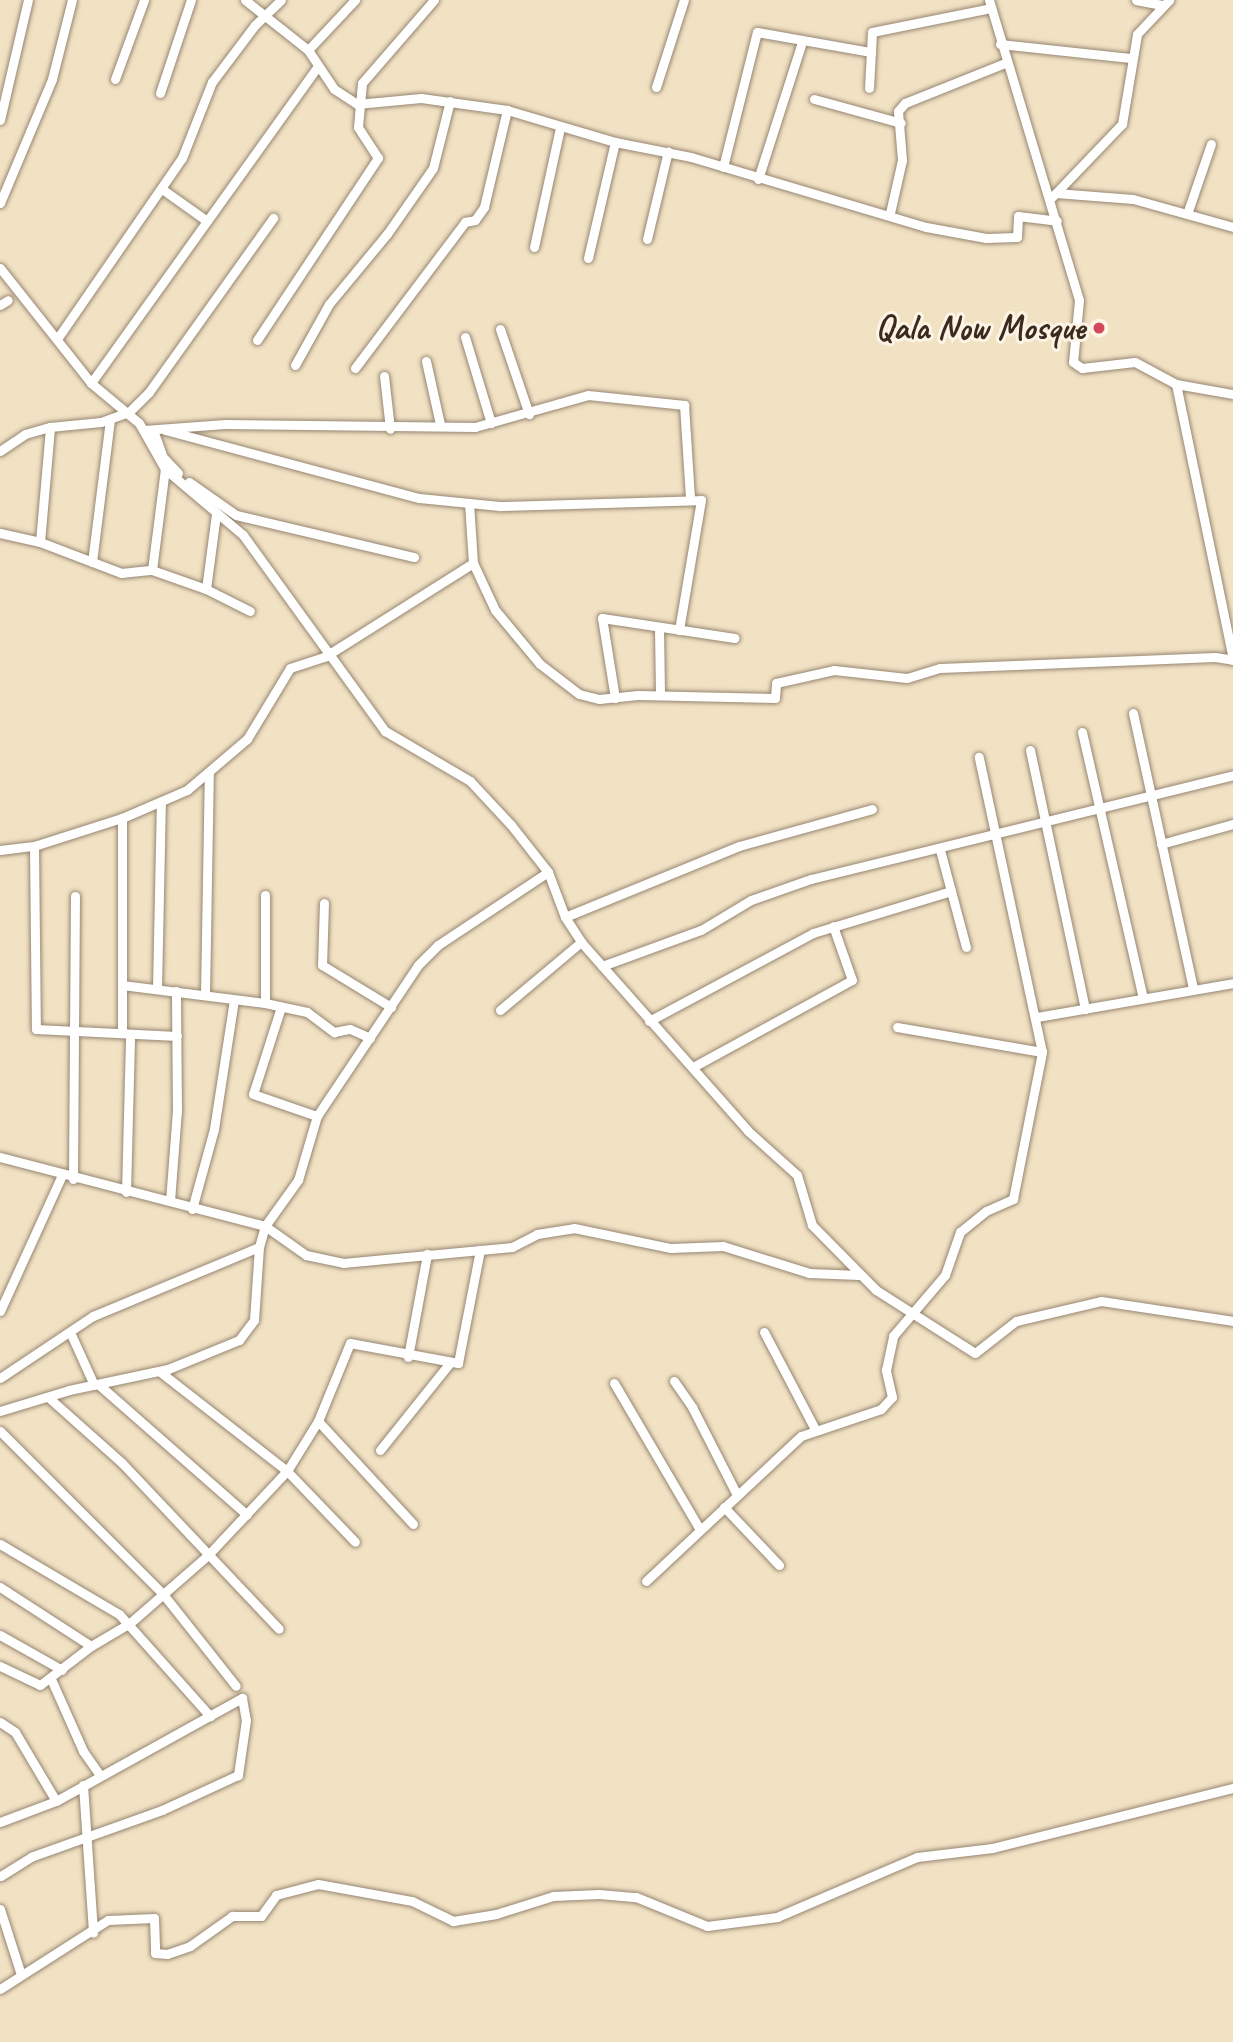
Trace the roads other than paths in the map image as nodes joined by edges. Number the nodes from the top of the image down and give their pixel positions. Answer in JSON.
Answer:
{"nodes":[{"id":1,"x":29,"y":0,"type":"edge"},
{"id":2,"x":72,"y":0,"type":"edge"},
{"id":3,"x":144,"y":0,"type":"edge"},
{"id":4,"x":191,"y":0,"type":"edge"},
{"id":5,"x":245,"y":0,"type":"edge"},
{"id":6,"x":281,"y":0,"type":"edge"},
{"id":7,"x":355,"y":0,"type":"edge"},
{"id":8,"x":435,"y":0,"type":"edge"},
{"id":9,"x":684,"y":0,"type":"edge"},
{"id":10,"x":1136,"y":0,"type":"edge"},
{"id":11,"x":1165,"y":2,"type":"edge"},
{"id":12,"x":990,"y":4,"type":"edge"},
{"id":13,"x":267,"y":15,"type":"junction"},
{"id":14,"x":802,"y":42,"type":"junction"},
{"id":15,"x":1000,"y":44,"type":"junction"},
{"id":16,"x":308,"y":50,"type":"junction"},
{"id":17,"x":872,"y":52,"type":"junction"},
{"id":18,"x":1130,"y":58,"type":"junction"},
{"id":19,"x":1005,"y":63,"type":"junction"},
{"id":20,"x":317,"y":67,"type":"junction"},
{"id":21,"x":115,"y":79,"type":"dead end"},
{"id":22,"x":656,"y":87,"type":"dead end"},
{"id":23,"x":869,"y":88,"type":"dead end"},
{"id":24,"x":160,"y":93,"type":"dead end"},
{"id":25,"x":814,"y":99,"type":"dead end"},
{"id":26,"x":450,"y":101,"type":"junction"},
{"id":27,"x":357,"y":104,"type":"junction"},
{"id":28,"x":508,"y":110,"type":"junction"},
{"id":29,"x":0,"y":120,"type":"edge"},
{"id":30,"x":901,"y":123,"type":"junction"},
{"id":31,"x":560,"y":128,"type":"junction"},
{"id":32,"x":615,"y":142,"type":"junction"},
{"id":33,"x":1211,"y":144,"type":"dead end"},
{"id":34,"x":668,"y":151,"type":"junction"},
{"id":35,"x":723,"y":167,"type":"junction"},
{"id":36,"x":758,"y":178,"type":"junction"},
{"id":37,"x":162,"y":189,"type":"junction"},
{"id":38,"x":1054,"y":196,"type":"junction"},
{"id":39,"x":0,"y":203,"type":"edge"},
{"id":40,"x":890,"y":213,"type":"junction"},
{"id":41,"x":1187,"y":214,"type":"junction"},
{"id":42,"x":273,"y":218,"type":"dead end"},
{"id":43,"x":207,"y":221,"type":"junction"},
{"id":44,"x":1057,"y":221,"type":"junction"},
{"id":45,"x":1233,"y":227,"type":"edge"},
{"id":46,"x":647,"y":239,"type":"dead end"},
{"id":47,"x":534,"y":247,"type":"dead end"},
{"id":48,"x":588,"y":258,"type":"dead end"},
{"id":49,"x":0,"y":268,"type":"edge"},
{"id":50,"x":499,"y":329,"type":"dead end"},
{"id":51,"x":465,"y":337,"type":"dead end"},
{"id":52,"x":57,"y":339,"type":"junction"},
{"id":53,"x":257,"y":340,"type":"dead end"},
{"id":54,"x":426,"y":361,"type":"dead end"},
{"id":55,"x":295,"y":365,"type":"dead end"},
{"id":56,"x":355,"y":368,"type":"dead end"},
{"id":57,"x":384,"y":376,"type":"dead end"},
{"id":58,"x":92,"y":383,"type":"junction"},
{"id":59,"x":1175,"y":384,"type":"junction"},
{"id":60,"x":1233,"y":394,"type":"edge"},
{"id":61,"x":129,"y":412,"type":"junction"},
{"id":62,"x":528,"y":414,"type":"junction"},
{"id":63,"x":110,"y":419,"type":"junction"},
{"id":64,"x":491,"y":423,"type":"junction"},
{"id":65,"x":440,"y":424,"type":"junction"},
{"id":66,"x":50,"y":427,"type":"junction"},
{"id":67,"x":390,"y":429,"type":"junction"},
{"id":68,"x":148,"y":430,"type":"junction"},
{"id":69,"x":165,"y":430,"type":"junction"},
{"id":70,"x":0,"y":451,"type":"edge"},
{"id":71,"x":165,"y":468,"type":"junction"},
{"id":72,"x":690,"y":497,"type":"junction"},
{"id":73,"x":469,"y":503,"type":"junction"},
{"id":74,"x":216,"y":514,"type":"junction"},
{"id":75,"x":236,"y":515,"type":"junction"},
{"id":76,"x":232,"y":526,"type":"junction"},
{"id":77,"x":0,"y":533,"type":"edge"},
{"id":78,"x":40,"y":542,"type":"junction"},
{"id":79,"x":414,"y":557,"type":"dead end"},
{"id":80,"x":92,"y":562,"type":"junction"},
{"id":81,"x":473,"y":563,"type":"junction"},
{"id":82,"x":152,"y":570,"type":"junction"},
{"id":83,"x":206,"y":589,"type":"junction"},
{"id":84,"x":250,"y":611,"type":"dead end"},
{"id":85,"x":659,"y":629,"type":"junction"},
{"id":86,"x":679,"y":630,"type":"junction"},
{"id":87,"x":734,"y":638,"type":"dead end"},
{"id":88,"x":326,"y":656,"type":"junction"},
{"id":89,"x":1233,"y":660,"type":"edge"},
{"id":90,"x":660,"y":695,"type":"junction"},
{"id":91,"x":615,"y":698,"type":"junction"},
{"id":92,"x":1133,"y":713,"type":"dead end"},
{"id":93,"x":1082,"y":732,"type":"dead end"},
{"id":94,"x":1030,"y":750,"type":"dead end"},
{"id":95,"x":979,"y":757,"type":"dead end"},
{"id":96,"x":209,"y":773,"type":"junction"},
{"id":97,"x":1233,"y":775,"type":"edge"},
{"id":98,"x":1150,"y":795,"type":"junction"},
{"id":99,"x":162,"y":803,"type":"junction"},
{"id":100,"x":1098,"y":808,"type":"junction"},
{"id":101,"x":872,"y":809,"type":"dead end"},
{"id":102,"x":122,"y":818,"type":"junction"},
{"id":103,"x":1045,"y":822,"type":"junction"},
{"id":104,"x":1233,"y":824,"type":"edge"},
{"id":105,"x":994,"y":835,"type":"junction"},
{"id":106,"x":1161,"y":844,"type":"junction"},
{"id":107,"x":34,"y":846,"type":"junction"},
{"id":108,"x":0,"y":849,"type":"edge"},
{"id":109,"x":940,"y":850,"type":"junction"},
{"id":110,"x":548,"y":872,"type":"junction"},
{"id":111,"x":951,"y":891,"type":"junction"},
{"id":112,"x":265,"y":895,"type":"dead end"},
{"id":113,"x":75,"y":896,"type":"dead end"},
{"id":114,"x":324,"y":903,"type":"dead end"},
{"id":115,"x":565,"y":917,"type":"junction"},
{"id":116,"x":833,"y":926,"type":"junction"},
{"id":117,"x":581,"y":942,"type":"junction"},
{"id":118,"x":966,"y":947,"type":"dead end"},
{"id":119,"x":602,"y":966,"type":"junction"},
{"id":120,"x":1233,"y":983,"type":"edge"},
{"id":121,"x":122,"y":985,"type":"junction"},
{"id":122,"x":157,"y":989,"type":"junction"},
{"id":123,"x":1193,"y":989,"type":"junction"},
{"id":124,"x":176,"y":991,"type":"junction"},
{"id":125,"x":205,"y":994,"type":"junction"},
{"id":126,"x":1143,"y":998,"type":"junction"},
{"id":127,"x":234,"y":1000,"type":"junction"},
{"id":128,"x":265,"y":1003,"type":"junction"},
{"id":129,"x":281,"y":1007,"type":"junction"},
{"id":130,"x":391,"y":1007,"type":"junction"},
{"id":131,"x":1085,"y":1009,"type":"junction"},
{"id":132,"x":500,"y":1010,"type":"dead end"},
{"id":133,"x":1037,"y":1017,"type":"junction"},
{"id":134,"x":649,"y":1021,"type":"junction"},
{"id":135,"x":897,"y":1027,"type":"dead end"},
{"id":136,"x":76,"y":1033,"type":"junction"},
{"id":137,"x":126,"y":1034,"type":"junction"},
{"id":138,"x":177,"y":1036,"type":"junction"},
{"id":139,"x":370,"y":1038,"type":"junction"},
{"id":140,"x":1042,"y":1052,"type":"junction"},
{"id":141,"x":692,"y":1067,"type":"junction"},
{"id":142,"x":317,"y":1115,"type":"junction"},
{"id":143,"x":0,"y":1157,"type":"edge"},
{"id":144,"x":62,"y":1175,"type":"junction"},
{"id":145,"x":73,"y":1179,"type":"junction"},
{"id":146,"x":126,"y":1192,"type":"junction"},
{"id":147,"x":170,"y":1201,"type":"junction"},
{"id":148,"x":191,"y":1209,"type":"junction"},
{"id":149,"x":265,"y":1226,"type":"junction"},
{"id":150,"x":259,"y":1247,"type":"junction"},
{"id":151,"x":480,"y":1250,"type":"junction"},
{"id":152,"x":427,"y":1254,"type":"junction"},
{"id":153,"x":859,"y":1275,"type":"junction"},
{"id":154,"x":0,"y":1311,"type":"edge"},
{"id":155,"x":908,"y":1314,"type":"junction"},
{"id":156,"x":1233,"y":1321,"type":"edge"},
{"id":157,"x":70,"y":1332,"type":"junction"},
{"id":158,"x":764,"y":1332,"type":"dead end"},
{"id":159,"x":408,"y":1357,"type":"junction"},
{"id":160,"x":449,"y":1364,"type":"junction"},
{"id":161,"x":159,"y":1371,"type":"junction"},
{"id":162,"x":0,"y":1378,"type":"edge"},
{"id":163,"x":674,"y":1381,"type":"dead end"},
{"id":164,"x":614,"y":1383,"type":"dead end"},
{"id":165,"x":96,"y":1384,"type":"junction"},
{"id":166,"x":48,"y":1397,"type":"junction"},
{"id":167,"x":0,"y":1411,"type":"edge"},
{"id":168,"x":318,"y":1421,"type":"junction"},
{"id":169,"x":815,"y":1429,"type":"junction"},
{"id":170,"x":0,"y":1432,"type":"edge"},
{"id":171,"x":380,"y":1451,"type":"dead end"},
{"id":172,"x":287,"y":1471,"type":"junction"},
{"id":173,"x":737,"y":1495,"type":"junction"},
{"id":174,"x":724,"y":1507,"type":"junction"},
{"id":175,"x":247,"y":1516,"type":"junction"},
{"id":176,"x":413,"y":1524,"type":"dead end"},
{"id":177,"x":699,"y":1528,"type":"junction"},
{"id":178,"x":355,"y":1542,"type":"dead end"},
{"id":179,"x":0,"y":1544,"type":"edge"},
{"id":180,"x":208,"y":1555,"type":"junction"},
{"id":181,"x":779,"y":1565,"type":"dead end"},
{"id":182,"x":646,"y":1581,"type":"dead end"},
{"id":183,"x":0,"y":1587,"type":"edge"},
{"id":184,"x":163,"y":1594,"type":"junction"},
{"id":185,"x":130,"y":1623,"type":"junction"},
{"id":186,"x":279,"y":1629,"type":"dead end"},
{"id":187,"x":0,"y":1635,"type":"edge"},
{"id":188,"x":91,"y":1646,"type":"junction"},
{"id":189,"x":0,"y":1665,"type":"edge"},
{"id":190,"x":62,"y":1671,"type":"junction"},
{"id":191,"x":51,"y":1679,"type":"junction"},
{"id":192,"x":236,"y":1686,"type":"dead end"},
{"id":193,"x":210,"y":1716,"type":"junction"},
{"id":194,"x":0,"y":1722,"type":"edge"},
{"id":195,"x":100,"y":1775,"type":"junction"},
{"id":196,"x":83,"y":1785,"type":"junction"},
{"id":197,"x":1233,"y":1788,"type":"edge"},
{"id":198,"x":56,"y":1801,"type":"junction"},
{"id":199,"x":0,"y":1822,"type":"edge"},
{"id":200,"x":86,"y":1836,"type":"junction"},
{"id":201,"x":0,"y":1875,"type":"edge"},
{"id":202,"x":0,"y":1909,"type":"edge"},
{"id":203,"x":93,"y":1933,"type":"junction"},
{"id":204,"x":22,"y":1975,"type":"junction"},
{"id":205,"x":0,"y":1989,"type":"edge"}],
"edges":[{"from":1,"to":29,"type":"street"},
{"from":2,"to":39,"type":"street"},
{"from":3,"to":21,"type":"street"},
{"from":4,"to":24,"type":"street"},
{"from":5,"to":13,"type":"street"},
{"from":6,"to":13,"type":"street"},
{"from":7,"to":16,"type":"street"},
{"from":8,"to":27,"type":"street"},
{"from":9,"to":22,"type":"street"},
{"from":10,"to":11,"type":"street"},
{"from":11,"to":18,"type":"street"},
{"from":12,"to":15,"type":"street"},
{"from":12,"to":17,"type":"street"},
{"from":13,"to":16,"type":"street"},
{"from":13,"to":37,"type":"street"},
{"from":14,"to":17,"type":"street"},
{"from":14,"to":35,"type":"street"},
{"from":14,"to":36,"type":"street"},
{"from":15,"to":18,"type":"street"},
{"from":15,"to":19,"type":"street"},
{"from":16,"to":20,"type":"street"},
{"from":17,"to":23,"type":"street"},
{"from":18,"to":38,"type":"street"},
{"from":19,"to":30,"type":"street"},
{"from":19,"to":38,"type":"street"},
{"from":20,"to":27,"type":"street"},
{"from":20,"to":43,"type":"street"},
{"from":25,"to":30,"type":"street"},
{"from":26,"to":27,"type":"street"},
{"from":26,"to":28,"type":"street"},
{"from":26,"to":55,"type":"street"},
{"from":27,"to":53,"type":"street"},
{"from":28,"to":31,"type":"street"},
{"from":28,"to":56,"type":"street"},
{"from":30,"to":40,"type":"street"},
{"from":31,"to":32,"type":"street"},
{"from":31,"to":47,"type":"street"},
{"from":32,"to":34,"type":"street"},
{"from":32,"to":48,"type":"street"},
{"from":33,"to":41,"type":"street"},
{"from":34,"to":35,"type":"street"},
{"from":34,"to":46,"type":"street"},
{"from":35,"to":36,"type":"street"},
{"from":36,"to":40,"type":"street"},
{"from":37,"to":43,"type":"street"},
{"from":37,"to":52,"type":"street"},
{"from":38,"to":41,"type":"street"},
{"from":38,"to":44,"type":"street"},
{"from":40,"to":44,"type":"street"},
{"from":41,"to":45,"type":"street"},
{"from":42,"to":61,"type":"street"},
{"from":43,"to":58,"type":"street"},
{"from":44,"to":59,"type":"street"},
{"from":49,"to":52,"type":"street"},
{"from":50,"to":62,"type":"street"},
{"from":51,"to":64,"type":"street"},
{"from":52,"to":58,"type":"street"},
{"from":54,"to":65,"type":"street"},
{"from":57,"to":67,"type":"street"},
{"from":58,"to":61,"type":"street"},
{"from":59,"to":60,"type":"street"},
{"from":59,"to":89,"type":"street"},
{"from":61,"to":63,"type":"street"},
{"from":61,"to":68,"type":"street"},
{"from":62,"to":64,"type":"street"},
{"from":62,"to":72,"type":"street"},
{"from":63,"to":66,"type":"street"},
{"from":63,"to":80,"type":"street"},
{"from":64,"to":65,"type":"street"},
{"from":65,"to":67,"type":"street"},
{"from":66,"to":70,"type":"street"},
{"from":66,"to":78,"type":"street"},
{"from":67,"to":69,"type":"street"},
{"from":68,"to":69,"type":"street"},
{"from":68,"to":71,"type":"street"},
{"from":68,"to":75,"type":"street"},
{"from":69,"to":73,"type":"street"},
{"from":71,"to":74,"type":"street"},
{"from":71,"to":82,"type":"street"},
{"from":72,"to":73,"type":"street"},
{"from":72,"to":86,"type":"street"},
{"from":73,"to":81,"type":"street"},
{"from":74,"to":76,"type":"street"},
{"from":74,"to":83,"type":"street"},
{"from":75,"to":76,"type":"street"},
{"from":75,"to":79,"type":"street"},
{"from":76,"to":88,"type":"street"},
{"from":77,"to":78,"type":"street"},
{"from":78,"to":80,"type":"street"},
{"from":80,"to":82,"type":"street"},
{"from":81,"to":88,"type":"street"},
{"from":81,"to":91,"type":"street"},
{"from":82,"to":83,"type":"street"},
{"from":83,"to":84,"type":"street"},
{"from":85,"to":86,"type":"street"},
{"from":85,"to":90,"type":"street"},
{"from":85,"to":91,"type":"street"},
{"from":86,"to":87,"type":"street"},
{"from":88,"to":96,"type":"street"},
{"from":88,"to":110,"type":"street"},
{"from":89,"to":90,"type":"street"},
{"from":90,"to":91,"type":"street"},
{"from":92,"to":98,"type":"street"},
{"from":93,"to":100,"type":"street"},
{"from":94,"to":103,"type":"street"},
{"from":95,"to":105,"type":"street"},
{"from":96,"to":99,"type":"street"},
{"from":96,"to":125,"type":"street"},
{"from":97,"to":98,"type":"street"},
{"from":98,"to":100,"type":"street"},
{"from":98,"to":106,"type":"street"},
{"from":99,"to":102,"type":"street"},
{"from":99,"to":122,"type":"street"},
{"from":100,"to":103,"type":"street"},
{"from":100,"to":126,"type":"street"},
{"from":101,"to":115,"type":"street"},
{"from":102,"to":107,"type":"street"},
{"from":102,"to":121,"type":"street"},
{"from":103,"to":105,"type":"street"},
{"from":103,"to":131,"type":"street"},
{"from":104,"to":106,"type":"street"},
{"from":105,"to":109,"type":"street"},
{"from":105,"to":133,"type":"street"},
{"from":106,"to":123,"type":"street"},
{"from":107,"to":108,"type":"street"},
{"from":107,"to":136,"type":"street"},
{"from":109,"to":111,"type":"street"},
{"from":109,"to":119,"type":"street"},
{"from":110,"to":115,"type":"street"},
{"from":110,"to":130,"type":"street"},
{"from":111,"to":116,"type":"street"},
{"from":111,"to":118,"type":"street"},
{"from":112,"to":128,"type":"street"},
{"from":113,"to":136,"type":"street"},
{"from":114,"to":130,"type":"street"},
{"from":115,"to":117,"type":"street"},
{"from":116,"to":134,"type":"street"},
{"from":116,"to":141,"type":"street"},
{"from":117,"to":119,"type":"street"},
{"from":117,"to":132,"type":"street"},
{"from":119,"to":134,"type":"street"},
{"from":120,"to":123,"type":"street"},
{"from":121,"to":122,"type":"street"},
{"from":121,"to":137,"type":"street"},
{"from":122,"to":124,"type":"street"},
{"from":123,"to":126,"type":"street"},
{"from":124,"to":125,"type":"street"},
{"from":124,"to":138,"type":"street"},
{"from":125,"to":127,"type":"street"},
{"from":126,"to":131,"type":"street"},
{"from":127,"to":128,"type":"street"},
{"from":127,"to":148,"type":"street"},
{"from":128,"to":129,"type":"street"},
{"from":129,"to":139,"type":"street"},
{"from":129,"to":142,"type":"street"},
{"from":130,"to":139,"type":"street"},
{"from":131,"to":133,"type":"street"},
{"from":133,"to":140,"type":"street"},
{"from":134,"to":141,"type":"street"},
{"from":135,"to":140,"type":"street"},
{"from":136,"to":137,"type":"street"},
{"from":136,"to":145,"type":"street"},
{"from":137,"to":138,"type":"street"},
{"from":137,"to":146,"type":"street"},
{"from":138,"to":147,"type":"street"},
{"from":139,"to":142,"type":"street"},
{"from":140,"to":155,"type":"street"},
{"from":141,"to":153,"type":"street"},
{"from":142,"to":149,"type":"street"},
{"from":143,"to":144,"type":"street"},
{"from":144,"to":145,"type":"street"},
{"from":144,"to":154,"type":"street"},
{"from":145,"to":146,"type":"street"},
{"from":146,"to":147,"type":"street"},
{"from":147,"to":148,"type":"street"},
{"from":148,"to":149,"type":"street"},
{"from":149,"to":150,"type":"street"},
{"from":149,"to":152,"type":"street"},
{"from":150,"to":157,"type":"street"},
{"from":150,"to":161,"type":"street"},
{"from":151,"to":152,"type":"street"},
{"from":151,"to":153,"type":"street"},
{"from":151,"to":160,"type":"street"},
{"from":152,"to":159,"type":"street"},
{"from":153,"to":155,"type":"street"},
{"from":155,"to":156,"type":"street"},
{"from":155,"to":169,"type":"street"},
{"from":157,"to":162,"type":"street"},
{"from":157,"to":165,"type":"street"},
{"from":158,"to":169,"type":"street"},
{"from":159,"to":160,"type":"street"},
{"from":159,"to":168,"type":"street"},
{"from":160,"to":171,"type":"street"},
{"from":161,"to":165,"type":"street"},
{"from":161,"to":172,"type":"street"},
{"from":163,"to":173,"type":"street"},
{"from":164,"to":177,"type":"street"},
{"from":165,"to":166,"type":"street"},
{"from":165,"to":175,"type":"street"},
{"from":166,"to":167,"type":"street"},
{"from":166,"to":180,"type":"street"},
{"from":168,"to":172,"type":"street"},
{"from":168,"to":176,"type":"street"},
{"from":169,"to":173,"type":"street"},
{"from":170,"to":184,"type":"street"},
{"from":172,"to":175,"type":"street"},
{"from":172,"to":178,"type":"street"},
{"from":173,"to":174,"type":"street"},
{"from":174,"to":177,"type":"street"},
{"from":174,"to":181,"type":"street"},
{"from":175,"to":180,"type":"street"},
{"from":177,"to":182,"type":"street"},
{"from":179,"to":185,"type":"street"},
{"from":180,"to":184,"type":"street"},
{"from":180,"to":186,"type":"street"},
{"from":183,"to":188,"type":"street"},
{"from":184,"to":185,"type":"street"},
{"from":184,"to":192,"type":"street"},
{"from":185,"to":188,"type":"street"},
{"from":185,"to":193,"type":"street"},
{"from":187,"to":190,"type":"street"},
{"from":188,"to":190,"type":"street"},
{"from":189,"to":191,"type":"street"},
{"from":190,"to":191,"type":"street"},
{"from":191,"to":195,"type":"street"},
{"from":193,"to":195,"type":"street"},
{"from":193,"to":200,"type":"street"},
{"from":194,"to":198,"type":"street"},
{"from":195,"to":196,"type":"street"},
{"from":196,"to":198,"type":"street"},
{"from":196,"to":200,"type":"street"},
{"from":197,"to":203,"type":"street"},
{"from":198,"to":199,"type":"street"},
{"from":200,"to":201,"type":"street"},
{"from":200,"to":203,"type":"street"},
{"from":202,"to":204,"type":"street"},
{"from":203,"to":204,"type":"street"},
{"from":204,"to":205,"type":"street"}]}
